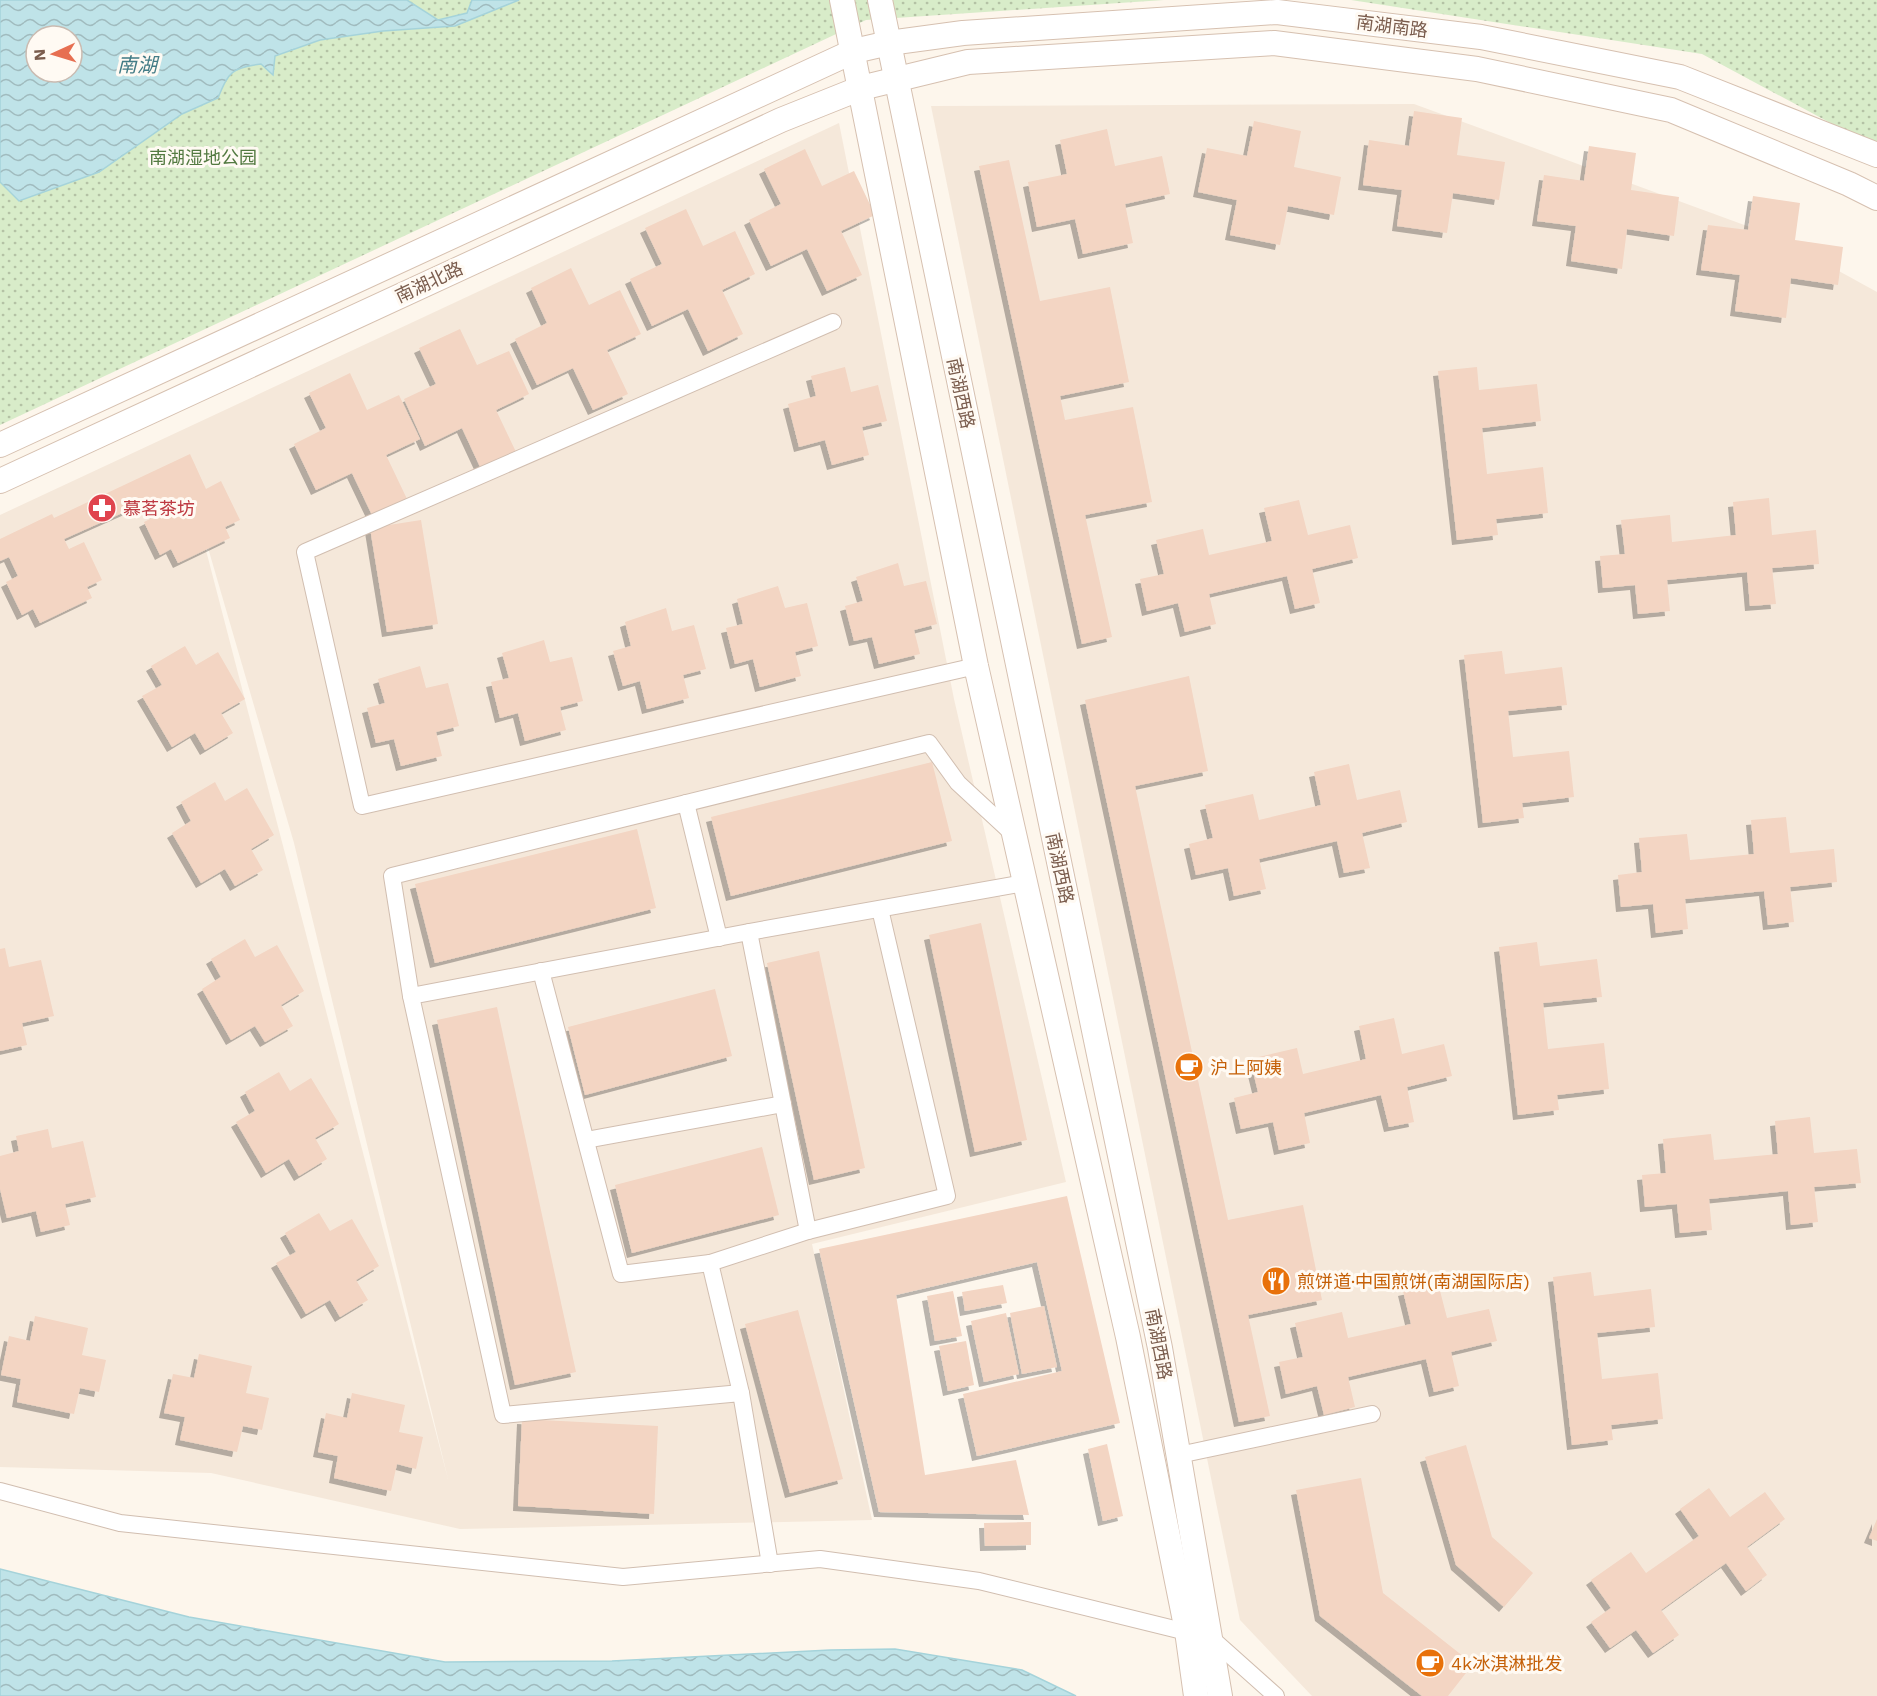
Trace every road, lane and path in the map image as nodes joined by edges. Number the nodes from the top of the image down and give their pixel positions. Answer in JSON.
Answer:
{"nodes":[{"id":1,"x":842,"y":0,"type":"edge"},
{"id":2,"x":880,"y":0,"type":"edge"},
{"id":3,"x":889,"y":43,"type":"junction"},
{"id":4,"x":854,"y":51,"type":"junction"},
{"id":5,"x":896,"y":79,"type":"junction"},
{"id":6,"x":861,"y":88,"type":"junction"},
{"id":7,"x":1877,"y":155,"type":"edge"},
{"id":8,"x":1877,"y":198,"type":"edge"},
{"id":9,"x":833,"y":322,"type":"dead end"},
{"id":10,"x":0,"y":445,"type":"edge"},
{"id":11,"x":0,"y":481,"type":"edge"},
{"id":12,"x":976,"y":666,"type":"junction"},
{"id":13,"x":686,"y":804,"type":"junction"},
{"id":14,"x":1013,"y":834,"type":"junction"},
{"id":15,"x":1024,"y":883,"type":"junction"},
{"id":16,"x":880,"y":909,"type":"junction"},
{"id":17,"x":749,"y":932,"type":"junction"},
{"id":18,"x":718,"y":938,"type":"junction"},
{"id":19,"x":541,"y":971,"type":"junction"},
{"id":20,"x":411,"y":996,"type":"junction"},
{"id":21,"x":783,"y":1104,"type":"junction"},
{"id":22,"x":586,"y":1140,"type":"junction"},
{"id":23,"x":808,"y":1231,"type":"junction"},
{"id":24,"x":710,"y":1263,"type":"junction"},
{"id":25,"x":741,"y":1393,"type":"junction"},
{"id":26,"x":1372,"y":1414,"type":"dead end"},
{"id":27,"x":1179,"y":1455,"type":"junction"},
{"id":28,"x":0,"y":1491,"type":"edge"},
{"id":29,"x":770,"y":1564,"type":"junction"},
{"id":30,"x":1187,"y":1631,"type":"junction"},
{"id":31,"x":1211,"y":1638,"type":"junction"},
{"id":32,"x":1196,"y":1696,"type":"edge"},
{"id":33,"x":1220,"y":1696,"type":"edge"},
{"id":34,"x":1276,"y":1696,"type":"edge"}],
"edges":[{"from":1,"to":4,"type":"main road","name":"南湖西路"},
{"from":2,"to":3,"type":"main road","name":"南湖西路"},
{"from":3,"to":4,"type":"main road","name":"南湖南路"},
{"from":3,"to":5,"type":"main road","name":"南湖西路"},
{"from":3,"to":7,"type":"main road","name":"南湖南路"},
{"from":4,"to":6,"type":"main road","name":"南湖西路"},
{"from":4,"to":10,"type":"main road","name":"南湖北路"},
{"from":5,"to":6,"type":"main road","name":"南湖南路"},
{"from":5,"to":8,"type":"main road","name":"南湖南路"},
{"from":5,"to":27,"type":"main road","name":"南湖西路"},
{"from":6,"to":11,"type":"main road","name":"南湖北路"},
{"from":6,"to":12,"type":"main road","name":"南湖西路"},
{"from":9,"to":12,"type":"street"},
{"from":12,"to":14,"type":"main road","name":"南湖西路"},
{"from":13,"to":14,"type":"street"},
{"from":13,"to":18,"type":"street"},
{"from":13,"to":20,"type":"street"},
{"from":14,"to":15,"type":"main road","name":"南湖西路"},
{"from":15,"to":16,"type":"street"},
{"from":15,"to":30,"type":"main road","name":"南湖西路"},
{"from":16,"to":17,"type":"street"},
{"from":16,"to":23,"type":"street"},
{"from":17,"to":18,"type":"street"},
{"from":17,"to":21,"type":"street"},
{"from":18,"to":19,"type":"street"},
{"from":19,"to":20,"type":"street"},
{"from":19,"to":22,"type":"street"},
{"from":20,"to":25,"type":"street"},
{"from":21,"to":22,"type":"street"},
{"from":21,"to":23,"type":"street"},
{"from":22,"to":24,"type":"street"},
{"from":23,"to":24,"type":"street"},
{"from":24,"to":25,"type":"street"},
{"from":25,"to":29,"type":"street"},
{"from":26,"to":27,"type":"street"},
{"from":27,"to":31,"type":"main road","name":"南湖西路"},
{"from":28,"to":29,"type":"street"},
{"from":29,"to":30,"type":"street"},
{"from":30,"to":31,"type":"street"},
{"from":30,"to":32,"type":"main road","name":"南湖西路"},
{"from":31,"to":33,"type":"main road","name":"南湖西路"},
{"from":31,"to":34,"type":"street"}]}
